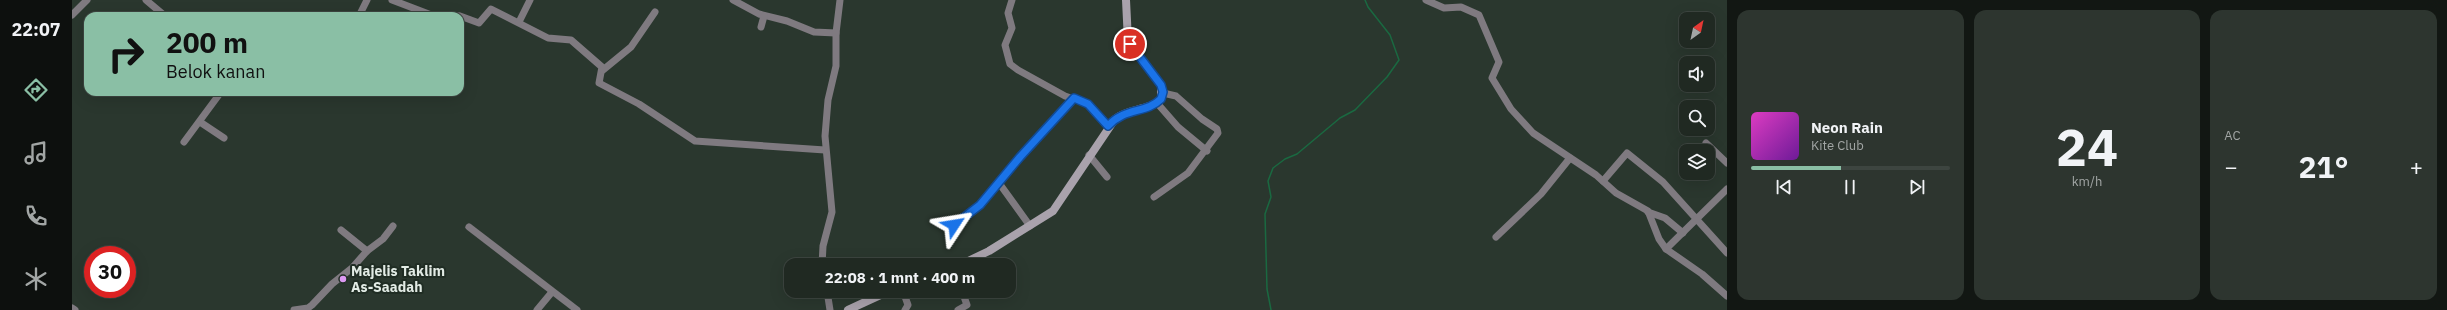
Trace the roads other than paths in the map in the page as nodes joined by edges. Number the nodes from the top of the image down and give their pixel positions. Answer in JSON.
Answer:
{"nodes":[{"id":1,"x":87,"y":0,"type":"edge"},
{"id":2,"x":146,"y":0,"type":"edge"},
{"id":3,"x":367,"y":0,"type":"edge"},
{"id":4,"x":392,"y":0,"type":"edge"},
{"id":5,"x":530,"y":0,"type":"edge"},
{"id":6,"x":733,"y":0,"type":"edge"},
{"id":7,"x":840,"y":0,"type":"edge"},
{"id":8,"x":1012,"y":0,"type":"edge"},
{"id":9,"x":1126,"y":0,"type":"edge"},
{"id":10,"x":1426,"y":0,"type":"edge"},
{"id":11,"x":1461,"y":3,"type":"edge"},
{"id":12,"x":160,"y":12,"type":"edge"},
{"id":13,"x":361,"y":12,"type":"edge"},
{"id":14,"x":424,"y":12,"type":"edge"},
{"id":15,"x":655,"y":12,"type":"dead end"},
{"id":16,"x":72,"y":15,"type":"edge"},
{"id":17,"x":764,"y":16,"type":"junction"},
{"id":18,"x":464,"y":18,"type":"edge"},
{"id":19,"x":519,"y":22,"type":"junction"},
{"id":20,"x":762,"y":27,"type":"dead end"},
{"id":21,"x":836,"y":33,"type":"junction"},
{"id":22,"x":603,"y":70,"type":"junction"},
{"id":23,"x":1163,"y":92,"type":"junction"},
{"id":24,"x":218,"y":96,"type":"edge"},
{"id":25,"x":1074,"y":98,"type":"junction"},
{"id":26,"x":1157,"y":103,"type":"junction"},
{"id":27,"x":200,"y":122,"type":"junction"},
{"id":28,"x":1108,"y":126,"type":"junction"},
{"id":29,"x":224,"y":138,"type":"dead end"},
{"id":30,"x":184,"y":142,"type":"dead end"},
{"id":31,"x":1706,"y":142,"type":"dead end"},
{"id":32,"x":825,"y":150,"type":"junction"},
{"id":33,"x":1207,"y":151,"type":"junction"},
{"id":34,"x":1089,"y":155,"type":"junction"},
{"id":35,"x":1570,"y":158,"type":"junction"},
{"id":36,"x":1727,"y":163,"type":"edge"},
{"id":37,"x":1107,"y":177,"type":"dead end"},
{"id":38,"x":1603,"y":181,"type":"junction"},
{"id":39,"x":999,"y":183,"type":"junction"},
{"id":40,"x":1727,"y":189,"type":"edge"},
{"id":41,"x":1154,"y":197,"type":"dead end"},
{"id":42,"x":1648,"y":212,"type":"junction"},
{"id":43,"x":1696,"y":220,"type":"junction"},
{"id":44,"x":954,"y":225,"type":"dead end"},
{"id":45,"x":393,"y":226,"type":"dead end"},
{"id":46,"x":1030,"y":226,"type":"junction"},
{"id":47,"x":469,"y":227,"type":"dead end"},
{"id":48,"x":341,"y":230,"type":"dead end"},
{"id":49,"x":1683,"y":233,"type":"junction"},
{"id":50,"x":1496,"y":237,"type":"dead end"},
{"id":51,"x":1666,"y":249,"type":"junction"},
{"id":52,"x":367,"y":251,"type":"junction"},
{"id":53,"x":1727,"y":253,"type":"edge"},
{"id":54,"x":822,"y":258,"type":"edge"},
{"id":55,"x":975,"y":258,"type":"edge"},
{"id":56,"x":552,"y":292,"type":"junction"},
{"id":57,"x":1727,"y":296,"type":"edge"},
{"id":58,"x":828,"y":298,"type":"edge"},
{"id":59,"x":874,"y":298,"type":"edge"},
{"id":60,"x":906,"y":298,"type":"edge"},
{"id":61,"x":965,"y":298,"type":"edge"},
{"id":62,"x":72,"y":308,"type":"edge"},
{"id":63,"x":962,"y":309,"type":"edge"},
{"id":64,"x":75,"y":310,"type":"edge"},
{"id":65,"x":294,"y":310,"type":"edge"},
{"id":66,"x":537,"y":310,"type":"edge"},
{"id":67,"x":577,"y":310,"type":"edge"},
{"id":68,"x":830,"y":310,"type":"edge"},
{"id":69,"x":848,"y":310,"type":"edge"},
{"id":70,"x":905,"y":310,"type":"edge"}],
"edges":[{"from":1,"to":16,"type":"street"},
{"from":2,"to":12,"type":"street"},
{"from":3,"to":13,"type":"street"},
{"from":4,"to":14,"type":"street"},
{"from":5,"to":19,"type":"street"},
{"from":6,"to":17,"type":"street"},
{"from":7,"to":21,"type":"street"},
{"from":8,"to":25,"type":"street"},
{"from":9,"to":23,"type":"street"},
{"from":10,"to":11,"type":"street"},
{"from":11,"to":35,"type":"street"},
{"from":15,"to":22,"type":"street"},
{"from":17,"to":20,"type":"street"},
{"from":17,"to":21,"type":"street"},
{"from":18,"to":19,"type":"street"},
{"from":19,"to":22,"type":"street"},
{"from":21,"to":32,"type":"street"},
{"from":22,"to":32,"type":"street"},
{"from":23,"to":26,"type":"street"},
{"from":23,"to":33,"type":"street"},
{"from":24,"to":27,"type":"street"},
{"from":25,"to":28,"type":"street"},
{"from":25,"to":39,"type":"street"},
{"from":26,"to":28,"type":"street"},
{"from":26,"to":33,"type":"street"},
{"from":27,"to":29,"type":"street"},
{"from":27,"to":30,"type":"street"},
{"from":28,"to":34,"type":"street"},
{"from":31,"to":36,"type":"street"},
{"from":32,"to":54,"type":"street"},
{"from":33,"to":41,"type":"street"},
{"from":34,"to":37,"type":"street"},
{"from":34,"to":46,"type":"street"},
{"from":35,"to":38,"type":"street"},
{"from":35,"to":50,"type":"street"},
{"from":38,"to":42,"type":"street"},
{"from":38,"to":43,"type":"street"},
{"from":39,"to":44,"type":"street"},
{"from":39,"to":46,"type":"street"},
{"from":40,"to":43,"type":"street"},
{"from":42,"to":49,"type":"street"},
{"from":42,"to":51,"type":"street"},
{"from":43,"to":49,"type":"street"},
{"from":43,"to":53,"type":"street"},
{"from":45,"to":52,"type":"street"},
{"from":46,"to":55,"type":"street"},
{"from":47,"to":56,"type":"street"},
{"from":48,"to":52,"type":"street"},
{"from":49,"to":51,"type":"street"},
{"from":51,"to":57,"type":"street"},
{"from":52,"to":65,"type":"street"},
{"from":56,"to":66,"type":"street"},
{"from":56,"to":67,"type":"street"},
{"from":58,"to":68,"type":"street"},
{"from":59,"to":69,"type":"street"},
{"from":60,"to":70,"type":"street"},
{"from":61,"to":63,"type":"street"},
{"from":62,"to":64,"type":"street"}]}
